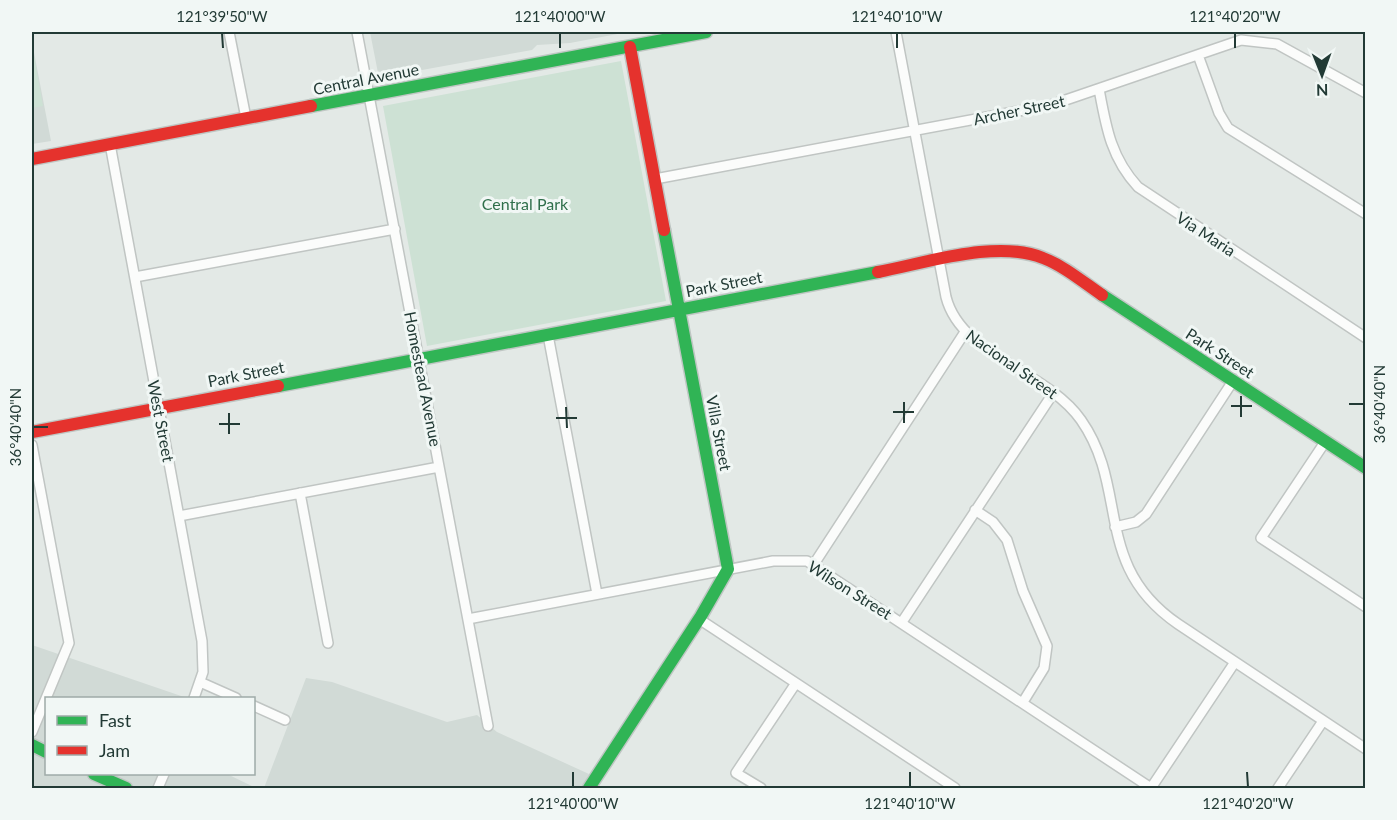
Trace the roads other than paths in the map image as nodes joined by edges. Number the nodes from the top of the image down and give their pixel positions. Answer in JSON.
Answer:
{"nodes":[{"id":1,"x":229,"y":32,"type":"edge"},
{"id":2,"x":357,"y":32,"type":"edge"},
{"id":3,"x":706,"y":32,"type":"edge"},
{"id":4,"x":896,"y":32,"type":"edge"},
{"id":5,"x":630,"y":46,"type":"junction"},
{"id":6,"x":1198,"y":55,"type":"junction"},
{"id":7,"x":1099,"y":89,"type":"junction"},
{"id":8,"x":1365,"y":93,"type":"edge"},
{"id":9,"x":369,"y":96,"type":"junction"},
{"id":10,"x":246,"y":118,"type":"junction"},
{"id":11,"x":915,"y":130,"type":"junction"},
{"id":12,"x":110,"y":144,"type":"junction"},
{"id":13,"x":32,"y":159,"type":"edge"},
{"id":14,"x":655,"y":179,"type":"junction"},
{"id":15,"x":1365,"y":214,"type":"edge"},
{"id":16,"x":395,"y":229,"type":"junction"},
{"id":17,"x":939,"y":261,"type":"junction"},
{"id":18,"x":135,"y":277,"type":"junction"},
{"id":19,"x":679,"y":309,"type":"junction"},
{"id":20,"x":965,"y":333,"type":"junction"},
{"id":21,"x":548,"y":335,"type":"junction"},
{"id":22,"x":1365,"y":338,"type":"edge"},
{"id":23,"x":419,"y":358,"type":"junction"},
{"id":24,"x":1233,"y":381,"type":"junction"},
{"id":25,"x":1054,"y":392,"type":"junction"},
{"id":26,"x":158,"y":408,"type":"junction"},
{"id":27,"x":32,"y":432,"type":"edge"},
{"id":28,"x":1325,"y":442,"type":"junction"},
{"id":29,"x":32,"y":445,"type":"edge"},
{"id":30,"x":439,"y":467,"type":"junction"},
{"id":31,"x":1365,"y":468,"type":"edge"},
{"id":32,"x":300,"y":493,"type":"junction"},
{"id":33,"x":975,"y":510,"type":"junction"},
{"id":34,"x":179,"y":516,"type":"junction"},
{"id":35,"x":1115,"y":527,"type":"junction"},
{"id":36,"x":814,"y":564,"type":"junction"},
{"id":37,"x":728,"y":569,"type":"junction"},
{"id":38,"x":597,"y":594,"type":"junction"},
{"id":39,"x":1365,"y":607,"type":"edge"},
{"id":40,"x":468,"y":619,"type":"junction"},
{"id":41,"x":699,"y":619,"type":"junction"},
{"id":42,"x":902,"y":622,"type":"junction"},
{"id":43,"x":328,"y":643,"type":"dead end"},
{"id":44,"x":1235,"y":662,"type":"junction"},
{"id":45,"x":200,"y":682,"type":"junction"},
{"id":46,"x":796,"y":683,"type":"junction"},
{"id":47,"x":47,"y":697,"type":"edge"},
{"id":48,"x":195,"y":697,"type":"edge"},
{"id":49,"x":232,"y":697,"type":"edge"},
{"id":50,"x":45,"y":701,"type":"edge"},
{"id":51,"x":1023,"y":702,"type":"junction"},
{"id":52,"x":255,"y":706,"type":"edge"},
{"id":53,"x":285,"y":720,"type":"dead end"},
{"id":54,"x":1323,"y":721,"type":"junction"},
{"id":55,"x":488,"y":726,"type":"dead end"},
{"id":56,"x":32,"y":732,"type":"edge"},
{"id":57,"x":1365,"y":749,"type":"edge"},
{"id":58,"x":96,"y":775,"type":"edge"},
{"id":59,"x":164,"y":775,"type":"edge"},
{"id":60,"x":1151,"y":788,"type":"edge"},
{"id":61,"x":126,"y":789,"type":"edge"},
{"id":62,"x":158,"y":789,"type":"edge"},
{"id":63,"x":589,"y":789,"type":"edge"},
{"id":64,"x":761,"y":789,"type":"edge"},
{"id":65,"x":955,"y":789,"type":"edge"},
{"id":66,"x":1278,"y":789,"type":"edge"}],
"edges":[{"from":1,"to":10,"type":"street"},
{"from":2,"to":9,"type":"street","name":"Homestead Avenue"},
{"from":3,"to":5,"type":"street","name":"Central Avenue"},
{"from":4,"to":11,"type":"street","name":"Nacional Street"},
{"from":5,"to":9,"type":"street","name":"Central Avenue"},
{"from":5,"to":14,"type":"street","name":"Villa Street"},
{"from":6,"to":7,"type":"street","name":"Archer Street"},
{"from":6,"to":8,"type":"street","name":"Archer Street"},
{"from":6,"to":15,"type":"street"},
{"from":7,"to":11,"type":"street","name":"Archer Street"},
{"from":7,"to":22,"type":"street","name":"Via Maria"},
{"from":9,"to":10,"type":"street","name":"Central Avenue"},
{"from":9,"to":16,"type":"street","name":"Homestead Avenue"},
{"from":10,"to":12,"type":"street","name":"Central Avenue"},
{"from":11,"to":14,"type":"street","name":"Archer Street"},
{"from":11,"to":17,"type":"street","name":"Nacional Street"},
{"from":12,"to":13,"type":"street","name":"Central Avenue"},
{"from":12,"to":18,"type":"street","name":"West Street"},
{"from":14,"to":19,"type":"street","name":"Villa Street"},
{"from":16,"to":18,"type":"street"},
{"from":16,"to":23,"type":"street","name":"Homestead Avenue"},
{"from":17,"to":19,"type":"street","name":"Park Street"},
{"from":17,"to":20,"type":"street","name":"Nacional Street"},
{"from":17,"to":24,"type":"street","name":"Park Street"},
{"from":18,"to":26,"type":"street","name":"West Street"},
{"from":19,"to":21,"type":"street","name":"Park Street"},
{"from":19,"to":37,"type":"street","name":"Villa Street"},
{"from":20,"to":25,"type":"street","name":"Nacional Street"},
{"from":20,"to":36,"type":"street"},
{"from":21,"to":23,"type":"street","name":"Park Street"},
{"from":21,"to":38,"type":"street"},
{"from":23,"to":26,"type":"street","name":"Park Street"},
{"from":23,"to":30,"type":"street","name":"Homestead Avenue"},
{"from":24,"to":28,"type":"street","name":"Park Street"},
{"from":24,"to":35,"type":"street"},
{"from":25,"to":33,"type":"street"},
{"from":25,"to":35,"type":"street","name":"Nacional Street"},
{"from":26,"to":27,"type":"street","name":"Park Street"},
{"from":26,"to":34,"type":"street","name":"West Street"},
{"from":28,"to":31,"type":"street","name":"Park Street"},
{"from":28,"to":39,"type":"street"},
{"from":29,"to":47,"type":"street"},
{"from":30,"to":32,"type":"street"},
{"from":30,"to":40,"type":"street","name":"Homestead Avenue"},
{"from":32,"to":34,"type":"street"},
{"from":32,"to":43,"type":"street"},
{"from":33,"to":42,"type":"street"},
{"from":33,"to":51,"type":"street"},
{"from":34,"to":45,"type":"street","name":"West Street"},
{"from":35,"to":44,"type":"street","name":"Nacional Street"},
{"from":36,"to":37,"type":"street","name":"Wilson Street"},
{"from":36,"to":42,"type":"street","name":"Wilson Street"},
{"from":37,"to":38,"type":"street","name":"Wilson Street"},
{"from":37,"to":41,"type":"street"},
{"from":38,"to":40,"type":"street","name":"Wilson Street"},
{"from":40,"to":55,"type":"street","name":"Homestead Avenue"},
{"from":41,"to":46,"type":"street"},
{"from":41,"to":63,"type":"street"},
{"from":42,"to":51,"type":"street","name":"Wilson Street"},
{"from":44,"to":54,"type":"street","name":"Nacional Street"},
{"from":44,"to":60,"type":"street"},
{"from":45,"to":48,"type":"street","name":"West Street"},
{"from":45,"to":49,"type":"street"},
{"from":46,"to":64,"type":"street"},
{"from":46,"to":65,"type":"street"},
{"from":50,"to":56,"type":"street"},
{"from":51,"to":60,"type":"street","name":"Wilson Street"},
{"from":52,"to":53,"type":"street"},
{"from":54,"to":57,"type":"street","name":"Nacional Street"},
{"from":54,"to":66,"type":"street"},
{"from":58,"to":61,"type":"street"},
{"from":59,"to":62,"type":"street"}]}
